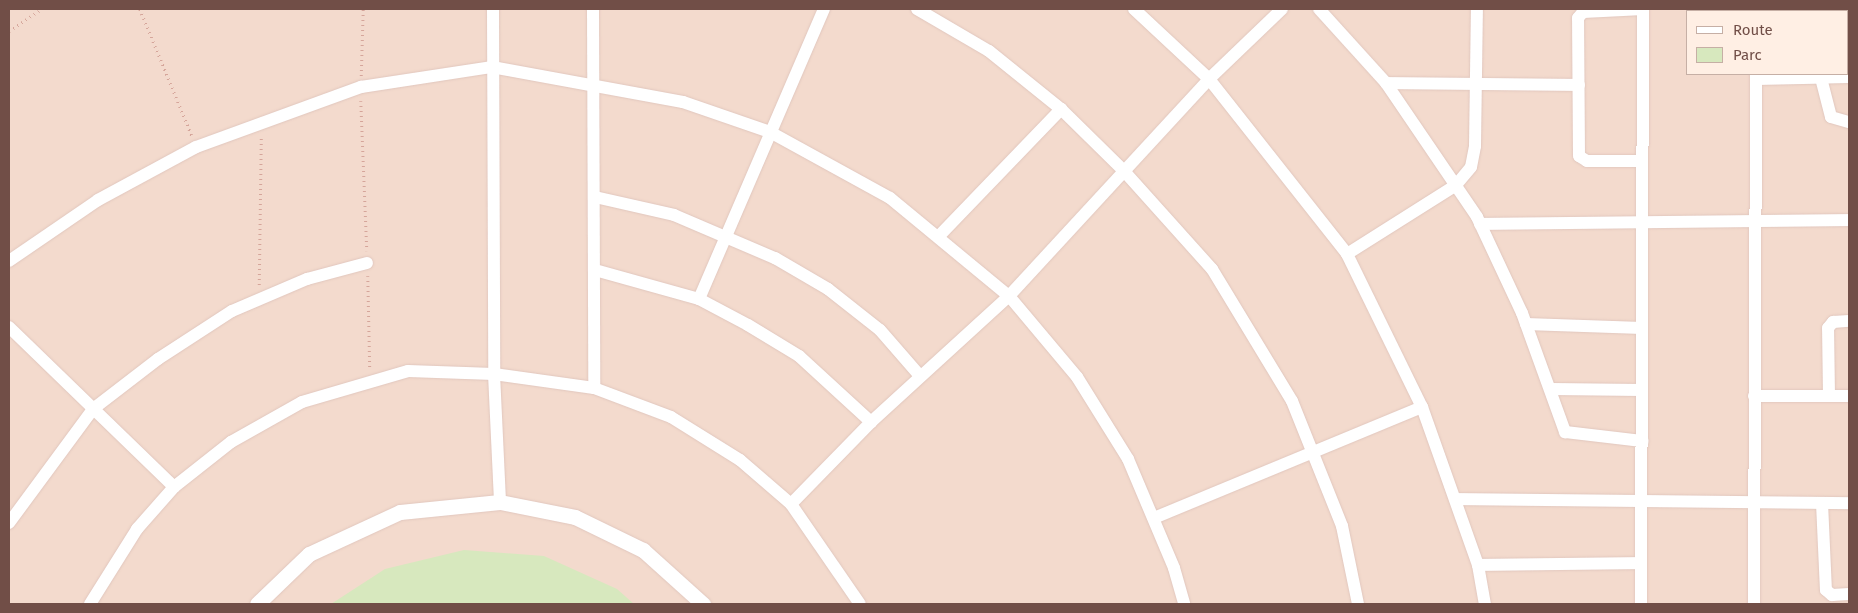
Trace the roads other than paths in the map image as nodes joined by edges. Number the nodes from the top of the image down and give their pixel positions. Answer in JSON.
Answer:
{"nodes":[{"id":1,"x":493,"y":9,"type":"edge"},
{"id":2,"x":593,"y":9,"type":"edge"},
{"id":3,"x":824,"y":9,"type":"edge"},
{"id":4,"x":917,"y":9,"type":"edge"},
{"id":5,"x":1134,"y":9,"type":"edge"},
{"id":6,"x":1282,"y":9,"type":"edge"},
{"id":7,"x":1319,"y":9,"type":"edge"},
{"id":8,"x":1478,"y":9,"type":"edge"},
{"id":9,"x":1643,"y":9,"type":"edge"},
{"id":10,"x":492,"y":66,"type":"junction"},
{"id":11,"x":1756,"y":76,"type":"edge"},
{"id":12,"x":1849,"y":77,"type":"edge"},
{"id":13,"x":1821,"y":78,"type":"junction"},
{"id":14,"x":1209,"y":79,"type":"junction"},
{"id":15,"x":592,"y":83,"type":"junction"},
{"id":16,"x":1386,"y":83,"type":"junction"},
{"id":17,"x":1579,"y":85,"type":"junction"},
{"id":18,"x":1475,"y":86,"type":"junction"},
{"id":19,"x":1061,"y":109,"type":"junction"},
{"id":20,"x":1849,"y":122,"type":"edge"},
{"id":21,"x":770,"y":132,"type":"junction"},
{"id":22,"x":1642,"y":161,"type":"junction"},
{"id":23,"x":1124,"y":171,"type":"junction"},
{"id":24,"x":1456,"y":185,"type":"junction"},
{"id":25,"x":595,"y":197,"type":"junction"},
{"id":26,"x":1753,"y":220,"type":"junction"},
{"id":27,"x":1849,"y":220,"type":"edge"},
{"id":28,"x":1642,"y":222,"type":"junction"},
{"id":29,"x":1480,"y":224,"type":"junction"},
{"id":30,"x":728,"y":236,"type":"junction"},
{"id":31,"x":938,"y":237,"type":"junction"},
{"id":32,"x":1347,"y":254,"type":"junction"},
{"id":33,"x":9,"y":261,"type":"edge"},
{"id":34,"x":367,"y":263,"type":"road end"},
{"id":35,"x":594,"y":270,"type":"junction"},
{"id":36,"x":1009,"y":296,"type":"junction"},
{"id":37,"x":699,"y":299,"type":"junction"},
{"id":38,"x":1849,"y":321,"type":"edge"},
{"id":39,"x":1526,"y":324,"type":"junction"},
{"id":40,"x":9,"y":327,"type":"edge"},
{"id":41,"x":1642,"y":328,"type":"junction"},
{"id":42,"x":494,"y":374,"type":"junction"},
{"id":43,"x":920,"y":376,"type":"junction"},
{"id":44,"x":594,"y":388,"type":"junction"},
{"id":45,"x":1551,"y":389,"type":"junction"},
{"id":46,"x":1642,"y":390,"type":"junction"},
{"id":47,"x":1754,"y":396,"type":"junction"},
{"id":48,"x":1830,"y":396,"type":"junction"},
{"id":49,"x":1849,"y":396,"type":"edge"},
{"id":50,"x":1422,"y":407,"type":"junction"},
{"id":51,"x":93,"y":409,"type":"junction"},
{"id":52,"x":871,"y":422,"type":"junction"},
{"id":53,"x":1642,"y":440,"type":"junction"},
{"id":54,"x":1312,"y":452,"type":"junction"},
{"id":55,"x":174,"y":487,"type":"junction"},
{"id":56,"x":1456,"y":499,"type":"junction"},
{"id":57,"x":1642,"y":500,"type":"junction"},
{"id":58,"x":500,"y":502,"type":"junction"},
{"id":59,"x":1755,"y":503,"type":"junction"},
{"id":60,"x":1822,"y":503,"type":"junction"},
{"id":61,"x":1849,"y":503,"type":"edge"},
{"id":62,"x":791,"y":504,"type":"junction"},
{"id":63,"x":1154,"y":518,"type":"junction"},
{"id":64,"x":9,"y":523,"type":"edge"},
{"id":65,"x":1641,"y":563,"type":"junction"},
{"id":66,"x":1478,"y":566,"type":"junction"},
{"id":67,"x":1849,"y":594,"type":"edge"},
{"id":68,"x":90,"y":604,"type":"edge"},
{"id":69,"x":257,"y":604,"type":"edge"},
{"id":70,"x":703,"y":604,"type":"edge"},
{"id":71,"x":860,"y":604,"type":"edge"},
{"id":72,"x":1184,"y":604,"type":"edge"},
{"id":73,"x":1358,"y":604,"type":"edge"},
{"id":74,"x":1484,"y":604,"type":"edge"},
{"id":75,"x":1641,"y":604,"type":"edge"},
{"id":76,"x":1754,"y":604,"type":"edge"}],
"edges":[{"from":1,"to":10,"type":"street"},
{"from":2,"to":15,"type":"street"},
{"from":3,"to":21,"type":"street"},
{"from":4,"to":19,"type":"street"},
{"from":5,"to":14,"type":"street"},
{"from":6,"to":14,"type":"street"},
{"from":7,"to":16,"type":"street"},
{"from":8,"to":18,"type":"street"},
{"from":9,"to":17,"type":"street"},
{"from":9,"to":22,"type":"street"},
{"from":10,"to":15,"type":"street"},
{"from":10,"to":33,"type":"street"},
{"from":10,"to":42,"type":"street"},
{"from":11,"to":13,"type":"street"},
{"from":11,"to":26,"type":"street"},
{"from":12,"to":13,"type":"street"},
{"from":13,"to":20,"type":"street"},
{"from":14,"to":23,"type":"street"},
{"from":14,"to":32,"type":"street"},
{"from":15,"to":21,"type":"street"},
{"from":15,"to":25,"type":"street"},
{"from":16,"to":18,"type":"street"},
{"from":16,"to":24,"type":"street"},
{"from":17,"to":18,"type":"street"},
{"from":17,"to":22,"type":"street"},
{"from":18,"to":24,"type":"street"},
{"from":19,"to":23,"type":"street"},
{"from":19,"to":31,"type":"street"},
{"from":21,"to":30,"type":"street"},
{"from":21,"to":31,"type":"street"},
{"from":22,"to":28,"type":"street"},
{"from":23,"to":36,"type":"street"},
{"from":23,"to":54,"type":"street"},
{"from":24,"to":29,"type":"street"},
{"from":24,"to":32,"type":"street"},
{"from":25,"to":30,"type":"street"},
{"from":25,"to":35,"type":"street"},
{"from":26,"to":27,"type":"street"},
{"from":26,"to":28,"type":"street"},
{"from":26,"to":47,"type":"street"},
{"from":28,"to":29,"type":"street"},
{"from":28,"to":41,"type":"street"},
{"from":29,"to":39,"type":"street"},
{"from":30,"to":37,"type":"street"},
{"from":30,"to":43,"type":"street"},
{"from":31,"to":36,"type":"street"},
{"from":32,"to":50,"type":"street"},
{"from":34,"to":51,"type":"street"},
{"from":35,"to":37,"type":"street"},
{"from":35,"to":44,"type":"street"},
{"from":36,"to":43,"type":"street"},
{"from":36,"to":63,"type":"street"},
{"from":37,"to":52,"type":"street"},
{"from":38,"to":48,"type":"street"},
{"from":39,"to":41,"type":"street"},
{"from":39,"to":45,"type":"street"},
{"from":40,"to":51,"type":"street"},
{"from":41,"to":46,"type":"street"},
{"from":42,"to":44,"type":"street"},
{"from":42,"to":55,"type":"street"},
{"from":42,"to":58,"type":"street"},
{"from":43,"to":52,"type":"street"},
{"from":44,"to":62,"type":"street"},
{"from":45,"to":46,"type":"street"},
{"from":45,"to":53,"type":"street"},
{"from":46,"to":53,"type":"street"},
{"from":47,"to":48,"type":"street"},
{"from":47,"to":59,"type":"street"},
{"from":48,"to":49,"type":"street"},
{"from":50,"to":54,"type":"street"},
{"from":50,"to":56,"type":"street"},
{"from":51,"to":55,"type":"street"},
{"from":51,"to":64,"type":"street"},
{"from":52,"to":62,"type":"street"},
{"from":53,"to":57,"type":"street"},
{"from":54,"to":63,"type":"street"},
{"from":54,"to":73,"type":"street"},
{"from":55,"to":68,"type":"street"},
{"from":56,"to":57,"type":"street"},
{"from":56,"to":66,"type":"street"},
{"from":57,"to":59,"type":"street"},
{"from":57,"to":65,"type":"street"},
{"from":58,"to":69,"type":"street"},
{"from":58,"to":70,"type":"street"},
{"from":59,"to":60,"type":"street"},
{"from":59,"to":76,"type":"street"},
{"from":60,"to":61,"type":"street"},
{"from":60,"to":67,"type":"street"},
{"from":62,"to":71,"type":"street"},
{"from":63,"to":72,"type":"street"},
{"from":65,"to":66,"type":"street"},
{"from":65,"to":75,"type":"street"},
{"from":66,"to":74,"type":"street"}]}
